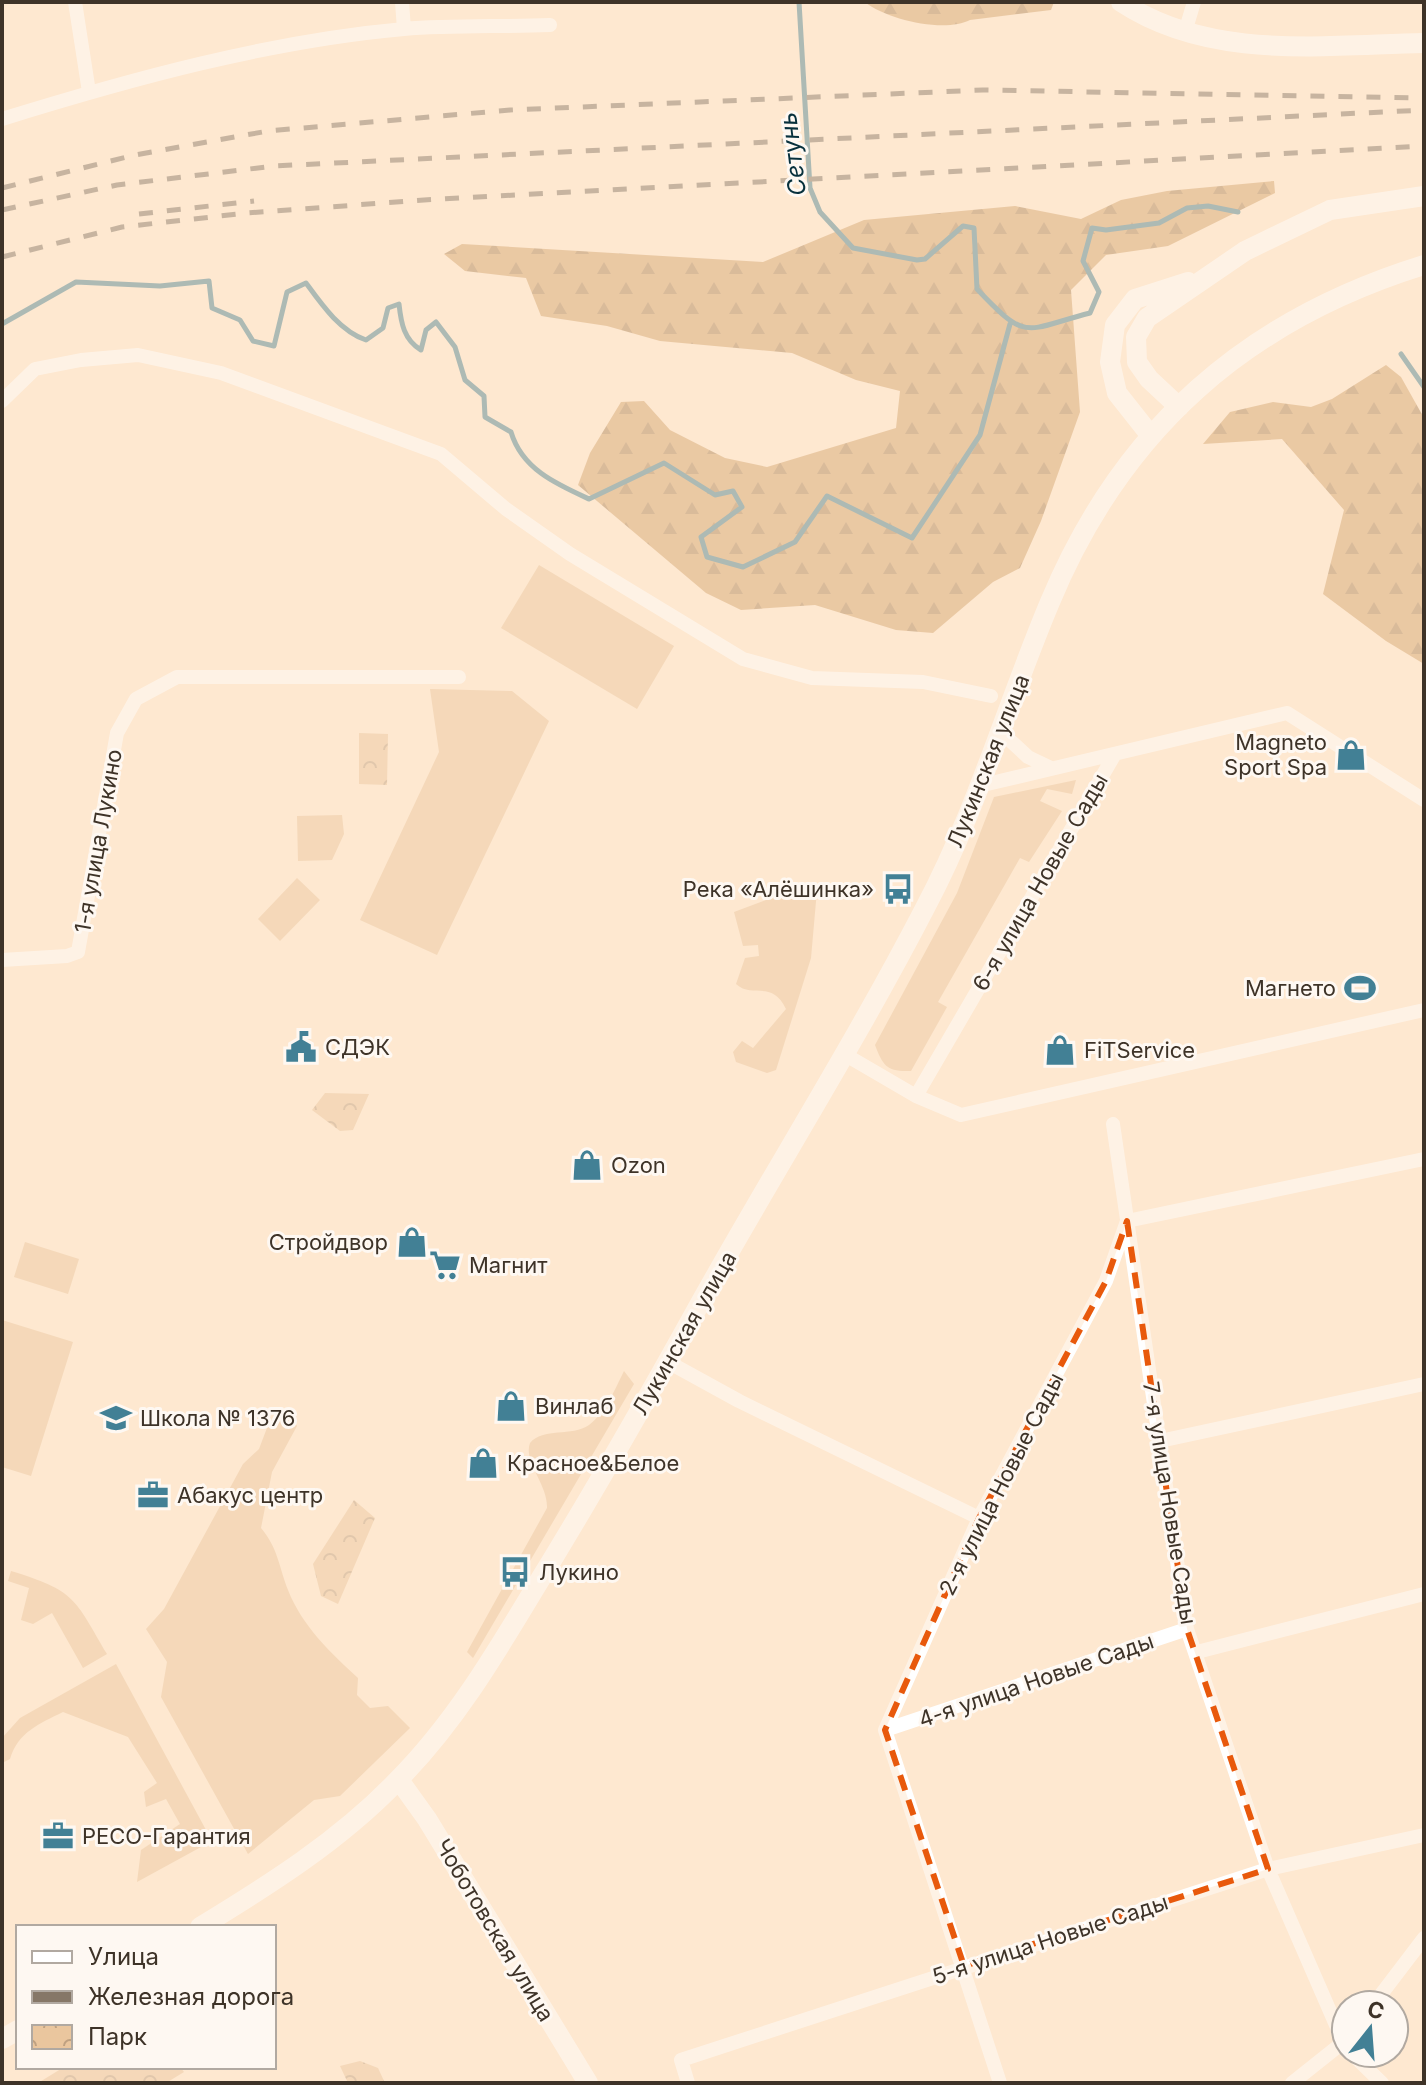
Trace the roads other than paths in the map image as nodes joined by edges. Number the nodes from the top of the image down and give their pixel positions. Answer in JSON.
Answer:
{"nodes":[{"id":1,"x":75,"y":2,"type":"edge"},
{"id":2,"x":402,"y":2,"type":"edge"},
{"id":3,"x":1121,"y":2,"type":"edge"},
{"id":4,"x":1194,"y":2,"type":"edge"},
{"id":5,"x":550,"y":25,"type":"dead end"},
{"id":6,"x":404,"y":29,"type":"junction"},
{"id":7,"x":1185,"y":32,"type":"junction"},
{"id":8,"x":1424,"y":43,"type":"edge"},
{"id":9,"x":89,"y":92,"type":"junction"},
{"id":10,"x":2,"y":119,"type":"edge"},
{"id":11,"x":1424,"y":196,"type":"edge"},
{"id":12,"x":1424,"y":265,"type":"edge"},
{"id":13,"x":1200,"y":279,"type":"junction"},
{"id":14,"x":2,"y":401,"type":"edge"},
{"id":15,"x":1179,"y":407,"type":"junction"},
{"id":16,"x":1151,"y":436,"type":"junction"},
{"id":17,"x":459,"y":677,"type":"dead end"},
{"id":18,"x":991,"y":696,"type":"dead end"},
{"id":19,"x":1001,"y":732,"type":"junction"},
{"id":20,"x":1115,"y":754,"type":"junction"},
{"id":21,"x":1050,"y":767,"type":"junction"},
{"id":22,"x":983,"y":785,"type":"junction"},
{"id":23,"x":1424,"y":800,"type":"edge"},
{"id":24,"x":2,"y":960,"type":"edge"},
{"id":25,"x":1424,"y":1010,"type":"edge"},
{"id":26,"x":844,"y":1054,"type":"junction"},
{"id":27,"x":916,"y":1096,"type":"junction"},
{"id":28,"x":1113,"y":1124,"type":"dead end"},
{"id":29,"x":1424,"y":1159,"type":"edge"},
{"id":30,"x":1127,"y":1221,"type":"junction"},
{"id":31,"x":668,"y":1362,"type":"junction"},
{"id":32,"x":1424,"y":1384,"type":"edge"},
{"id":33,"x":1160,"y":1441,"type":"junction"},
{"id":34,"x":979,"y":1518,"type":"junction"},
{"id":35,"x":1424,"y":1594,"type":"edge"},
{"id":36,"x":1187,"y":1629,"type":"junction"},
{"id":37,"x":1197,"y":1652,"type":"junction"},
{"id":38,"x":885,"y":1730,"type":"junction"},
{"id":39,"x":399,"y":1780,"type":"junction"},
{"id":40,"x":1424,"y":1835,"type":"edge"},
{"id":41,"x":1268,"y":1869,"type":"junction"},
{"id":42,"x":203,"y":1925,"type":"edge"},
{"id":43,"x":1424,"y":1938,"type":"edge"},
{"id":44,"x":964,"y":1966,"type":"junction"},
{"id":45,"x":1385,"y":1989,"type":"edge"},
{"id":46,"x":1330,"y":2008,"type":"edge"},
{"id":47,"x":1330,"y":2057,"type":"edge"},
{"id":48,"x":588,"y":2083,"type":"edge"},
{"id":49,"x":688,"y":2083,"type":"edge"},
{"id":50,"x":1000,"y":2083,"type":"edge"},
{"id":51,"x":1292,"y":2083,"type":"edge"}],
"edges":[{"from":1,"to":9,"type":"street"},
{"from":2,"to":6,"type":"street"},
{"from":3,"to":7,"type":"main road"},
{"from":4,"to":7,"type":"street"},
{"from":5,"to":6,"type":"street"},
{"from":6,"to":9,"type":"street"},
{"from":7,"to":8,"type":"main road"},
{"from":9,"to":10,"type":"street"},
{"from":11,"to":13,"type":"main road"},
{"from":12,"to":15,"type":"main road","name":"Лукинская улица"},
{"from":13,"to":15,"type":"main road"},
{"from":13,"to":16,"type":"main road"},
{"from":14,"to":18,"type":"street"},
{"from":15,"to":16,"type":"main road","name":"Лукинская улица"},
{"from":16,"to":19,"type":"main road","name":"Лукинская улица"},
{"from":17,"to":24,"type":"street","name":"1-я улица Лукино"},
{"from":19,"to":21,"type":"street"},
{"from":19,"to":22,"type":"main road","name":"Лукинская улица"},
{"from":20,"to":21,"type":"street"},
{"from":20,"to":23,"type":"street","name":"6-я улица Новые Сады"},
{"from":20,"to":27,"type":"street","name":"6-я улица Новые Сады"},
{"from":21,"to":22,"type":"street"},
{"from":22,"to":26,"type":"main road","name":"Лукинская улица"},
{"from":25,"to":27,"type":"street"},
{"from":26,"to":27,"type":"street"},
{"from":26,"to":31,"type":"main road","name":"Лукинская улица"},
{"from":28,"to":30,"type":"street","name":"7-я улица Новые Сады"},
{"from":29,"to":30,"type":"street"},
{"from":30,"to":33,"type":"street","name":"7-я улица Новые Сады"},
{"from":30,"to":34,"type":"street","name":"2-я улица Новые Сады"},
{"from":31,"to":34,"type":"street"},
{"from":31,"to":39,"type":"main road","name":"Лукинская улица"},
{"from":32,"to":33,"type":"street"},
{"from":33,"to":36,"type":"street","name":"7-я улица Новые Сады"},
{"from":34,"to":38,"type":"street","name":"2-я улица Новые Сады"},
{"from":35,"to":37,"type":"street"},
{"from":36,"to":37,"type":"street","name":"7-я улица Новые Сады"},
{"from":36,"to":38,"type":"street","name":"4-я улица Новые Сады"},
{"from":37,"to":41,"type":"street","name":"7-я улица Новые Сады"},
{"from":38,"to":44,"type":"street"},
{"from":39,"to":42,"type":"main road","name":"Лукинская улица"},
{"from":39,"to":48,"type":"main road","name":"Чоботовская улица"},
{"from":40,"to":41,"type":"street","name":"5-я улица Новые Сады"},
{"from":41,"to":44,"type":"street","name":"5-я улица Новые Сады"},
{"from":41,"to":46,"type":"street","name":"7-я улица Новые Сады"},
{"from":43,"to":45,"type":"street"},
{"from":44,"to":49,"type":"street","name":"5-я улица Новые Сады"},
{"from":44,"to":50,"type":"street"},
{"from":47,"to":51,"type":"street"}]}
